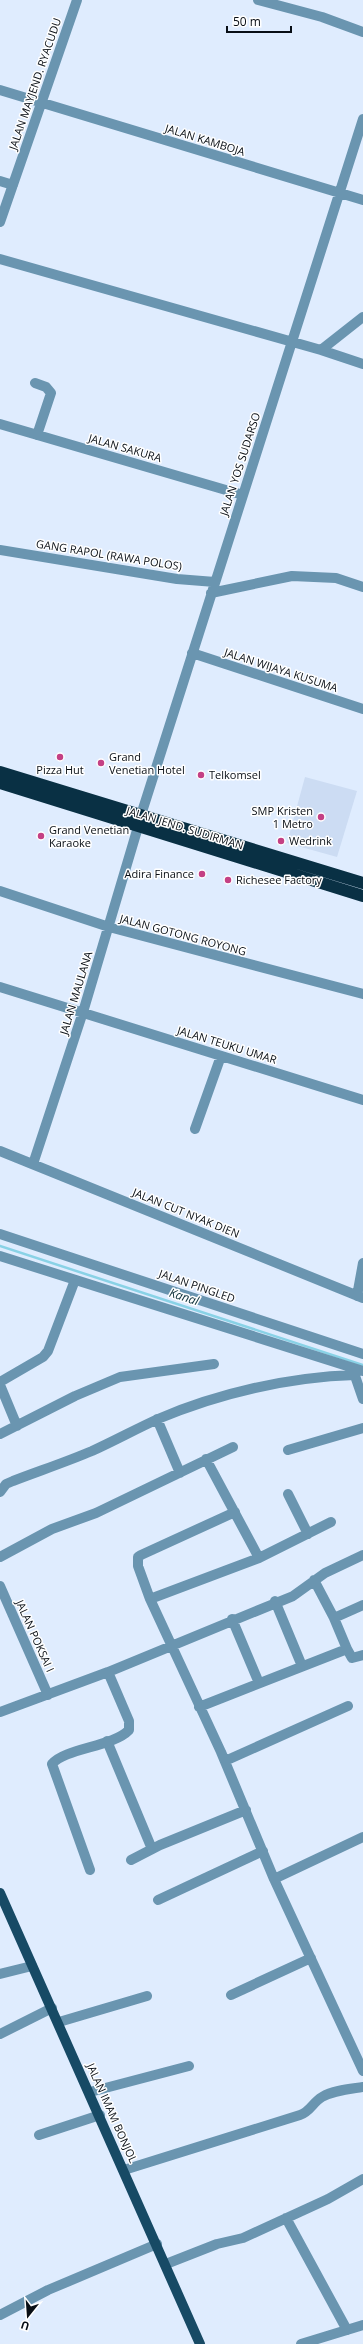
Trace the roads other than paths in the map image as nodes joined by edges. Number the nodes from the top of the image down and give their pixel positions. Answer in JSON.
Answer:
{"nodes":[{"id":1,"x":77,"y":0,"type":"edge"},
{"id":2,"x":258,"y":0,"type":"edge"},
{"id":3,"x":363,"y":32,"type":"edge"},
{"id":4,"x":0,"y":90,"type":"edge"},
{"id":5,"x":41,"y":102,"type":"junction"},
{"id":6,"x":363,"y":119,"type":"edge"},
{"id":7,"x":0,"y":181,"type":"edge"},
{"id":8,"x":13,"y":185,"type":"junction"},
{"id":9,"x":339,"y":193,"type":"junction"},
{"id":10,"x":363,"y":200,"type":"edge"},
{"id":11,"x":0,"y":222,"type":"edge"},
{"id":12,"x":0,"y":259,"type":"edge"},
{"id":13,"x":363,"y":317,"type":"edge"},
{"id":14,"x":293,"y":341,"type":"junction"},
{"id":15,"x":321,"y":350,"type":"junction"},
{"id":16,"x":363,"y":364,"type":"edge"},
{"id":17,"x":35,"y":383,"type":"dead end"},
{"id":18,"x":0,"y":424,"type":"edge"},
{"id":19,"x":37,"y":435,"type":"junction"},
{"id":20,"x":243,"y":495,"type":"junction"},
{"id":21,"x":0,"y":550,"type":"edge"},
{"id":22,"x":215,"y":582,"type":"junction"},
{"id":23,"x":363,"y":587,"type":"edge"},
{"id":24,"x":211,"y":593,"type":"junction"},
{"id":25,"x":192,"y":653,"type":"junction"},
{"id":26,"x":363,"y":710,"type":"edge"},
{"id":27,"x":0,"y":772,"type":"edge"},
{"id":28,"x":15,"y":782,"type":"junction"},
{"id":29,"x":0,"y":783,"type":"edge"},
{"id":30,"x":139,"y":821,"type":"junction"},
{"id":31,"x":356,"y":885,"type":"edge"},
{"id":32,"x":0,"y":891,"type":"edge"},
{"id":33,"x":363,"y":896,"type":"edge"},
{"id":34,"x":109,"y":927,"type":"junction"},
{"id":35,"x":0,"y":987,"type":"edge"},
{"id":36,"x":363,"y":994,"type":"edge"},
{"id":37,"x":83,"y":1012,"type":"junction"},
{"id":38,"x":221,"y":1056,"type":"junction"},
{"id":39,"x":363,"y":1100,"type":"edge"},
{"id":40,"x":196,"y":1129,"type":"dead end"},
{"id":41,"x":0,"y":1151,"type":"edge"},
{"id":42,"x":32,"y":1164,"type":"junction"},
{"id":43,"x":0,"y":1234,"type":"edge"},
{"id":44,"x":0,"y":1256,"type":"edge"},
{"id":45,"x":363,"y":1263,"type":"edge"},
{"id":46,"x":75,"y":1280,"type":"junction"},
{"id":47,"x":360,"y":1297,"type":"edge"},
{"id":48,"x":363,"y":1354,"type":"edge"},
{"id":49,"x":214,"y":1364,"type":"dead end"},
{"id":50,"x":357,"y":1371,"type":"edge"},
{"id":51,"x":0,"y":1382,"type":"edge"},
{"id":52,"x":0,"y":1386,"type":"edge"},
{"id":53,"x":363,"y":1399,"type":"edge"},
{"id":54,"x":157,"y":1419,"type":"junction"},
{"id":55,"x":17,"y":1426,"type":"junction"},
{"id":56,"x":363,"y":1428,"type":"edge"},
{"id":57,"x":0,"y":1434,"type":"edge"},
{"id":58,"x":233,"y":1447,"type":"dead end"},
{"id":59,"x":288,"y":1450,"type":"dead end"},
{"id":60,"x":206,"y":1460,"type":"junction"},
{"id":61,"x":180,"y":1473,"type":"junction"},
{"id":62,"x":0,"y":1492,"type":"edge"},
{"id":63,"x":288,"y":1494,"type":"dead end"},
{"id":64,"x":235,"y":1512,"type":"junction"},
{"id":65,"x":331,"y":1522,"type":"dead end"},
{"id":66,"x":308,"y":1534,"type":"junction"},
{"id":67,"x":363,"y":1555,"type":"edge"},
{"id":68,"x":0,"y":1557,"type":"edge"},
{"id":69,"x":259,"y":1558,"type":"junction"},
{"id":70,"x":314,"y":1580,"type":"junction"},
{"id":71,"x":0,"y":1586,"type":"edge"},
{"id":72,"x":150,"y":1599,"type":"junction"},
{"id":73,"x":275,"y":1601,"type":"junction"},
{"id":74,"x":363,"y":1604,"type":"edge"},
{"id":75,"x":334,"y":1618,"type":"junction"},
{"id":76,"x":232,"y":1619,"type":"junction"},
{"id":77,"x":172,"y":1645,"type":"junction"},
{"id":78,"x":346,"y":1648,"type":"junction"},
{"id":79,"x":363,"y":1655,"type":"edge"},
{"id":80,"x":302,"y":1666,"type":"junction"},
{"id":81,"x":108,"y":1672,"type":"junction"},
{"id":82,"x":259,"y":1683,"type":"junction"},
{"id":83,"x":48,"y":1695,"type":"junction"},
{"id":84,"x":199,"y":1706,"type":"junction"},
{"id":85,"x":348,"y":1706,"type":"dead end"},
{"id":86,"x":0,"y":1712,"type":"edge"},
{"id":87,"x":107,"y":1741,"type":"junction"},
{"id":88,"x":225,"y":1761,"type":"junction"},
{"id":89,"x":246,"y":1810,"type":"junction"},
{"id":90,"x":363,"y":1837,"type":"edge"},
{"id":91,"x":152,"y":1849,"type":"junction"},
{"id":92,"x":263,"y":1851,"type":"junction"},
{"id":93,"x":131,"y":1860,"type":"dead end"},
{"id":94,"x":90,"y":1870,"type":"dead end"},
{"id":95,"x":274,"y":1879,"type":"junction"},
{"id":96,"x":1,"y":1896,"type":"edge"},
{"id":97,"x":158,"y":1900,"type":"dead end"},
{"id":98,"x":311,"y":1958,"type":"junction"},
{"id":99,"x":32,"y":1966,"type":"junction"},
{"id":100,"x":0,"y":1974,"type":"edge"},
{"id":101,"x":231,"y":1995,"type":"dead end"},
{"id":102,"x":147,"y":1996,"type":"dead end"},
{"id":103,"x":52,"y":2008,"type":"junction"},
{"id":104,"x":59,"y":2022,"type":"junction"},
{"id":105,"x":0,"y":2034,"type":"edge"},
{"id":106,"x":189,"y":2066,"type":"dead end"},
{"id":107,"x":363,"y":2071,"type":"edge"},
{"id":108,"x":363,"y":2087,"type":"edge"},
{"id":109,"x":90,"y":2092,"type":"junction"},
{"id":110,"x":100,"y":2115,"type":"junction"},
{"id":111,"x":39,"y":2135,"type":"dead end"},
{"id":112,"x":124,"y":2170,"type":"junction"},
{"id":113,"x":363,"y":2179,"type":"edge"},
{"id":114,"x":286,"y":2218,"type":"junction"},
{"id":115,"x":157,"y":2244,"type":"junction"},
{"id":116,"x":166,"y":2264,"type":"junction"},
{"id":117,"x":0,"y":2315,"type":"edge"},
{"id":118,"x":363,"y":2325,"type":"edge"},
{"id":119,"x":347,"y":2330,"type":"junction"},
{"id":120,"x":305,"y":2343,"type":"edge"},
{"id":121,"x":200,"y":2344,"type":"edge"}],
"edges":[{"from":1,"to":5,"type":"street","name":"JALAN MAYJEND. RYACUDU"},
{"from":2,"to":3,"type":"street"},
{"from":4,"to":5,"type":"street","name":"JALAN KAMBOJA"},
{"from":5,"to":8,"type":"street","name":"JALAN MAYJEND. RYACUDU"},
{"from":5,"to":9,"type":"street","name":"JALAN KAMBOJA"},
{"from":6,"to":9,"type":"street","name":"JALAN YOS SUDARSO"},
{"from":7,"to":8,"type":"street"},
{"from":8,"to":11,"type":"street","name":"JALAN MAYJEND. RYACUDU"},
{"from":9,"to":10,"type":"street","name":"JALAN KAMBOJA"},
{"from":9,"to":14,"type":"street","name":"JALAN YOS SUDARSO"},
{"from":12,"to":14,"type":"street"},
{"from":13,"to":15,"type":"street"},
{"from":14,"to":15,"type":"street"},
{"from":14,"to":20,"type":"street","name":"JALAN YOS SUDARSO"},
{"from":15,"to":16,"type":"street"},
{"from":17,"to":19,"type":"street"},
{"from":18,"to":19,"type":"street","name":"JALAN SAKURA"},
{"from":19,"to":20,"type":"street","name":"JALAN SAKURA"},
{"from":20,"to":22,"type":"street","name":"JALAN YOS SUDARSO"},
{"from":21,"to":22,"type":"street","name":"GANG RAPOL (RAWA POLOS)"},
{"from":22,"to":24,"type":"street","name":"JALAN YOS SUDARSO"},
{"from":23,"to":24,"type":"street"},
{"from":24,"to":25,"type":"street","name":"JALAN YOS SUDARSO"},
{"from":25,"to":26,"type":"street","name":"JALAN WIJAYA KUSUMA"},
{"from":25,"to":30,"type":"street","name":"JALAN YOS SUDARSO"},
{"from":27,"to":28,"type":"highway","name":"JALAN JEND. SUDIRMAN"},
{"from":28,"to":29,"type":"highway","name":"JALAN JEND. SUDIRMAN"},
{"from":28,"to":30,"type":"highway","name":"JALAN JEND. SUDIRMAN"},
{"from":30,"to":31,"type":"highway","name":"JALAN JEND. SUDIRMAN"},
{"from":30,"to":34,"type":"street","name":"JALAN MAULANA"},
{"from":31,"to":33,"type":"highway","name":"JALAN JEND. SUDIRMAN"},
{"from":32,"to":34,"type":"street","name":"JALAN GOTONG ROYONG"},
{"from":34,"to":36,"type":"street","name":"JALAN GOTONG ROYONG"},
{"from":34,"to":37,"type":"street","name":"JALAN MAULANA"},
{"from":35,"to":37,"type":"street","name":"JALAN TEUKU UMAR"},
{"from":37,"to":38,"type":"street","name":"JALAN TEUKU UMAR"},
{"from":37,"to":42,"type":"street","name":"JALAN MAULANA"},
{"from":38,"to":39,"type":"street","name":"JALAN TEUKU UMAR"},
{"from":38,"to":40,"type":"street"},
{"from":41,"to":42,"type":"street","name":"JALAN CUT NYAK DIEN"},
{"from":42,"to":47,"type":"street","name":"JALAN CUT NYAK DIEN"},
{"from":43,"to":48,"type":"street","name":"JALAN PINGLED"},
{"from":44,"to":46,"type":"street"},
{"from":45,"to":47,"type":"street"},
{"from":46,"to":50,"type":"street"},
{"from":46,"to":51,"type":"street"},
{"from":49,"to":55,"type":"street"},
{"from":50,"to":53,"type":"street"},
{"from":50,"to":54,"type":"street"},
{"from":52,"to":55,"type":"street"},
{"from":54,"to":61,"type":"street"},
{"from":54,"to":62,"type":"street"},
{"from":55,"to":57,"type":"street"},
{"from":56,"to":59,"type":"street"},
{"from":58,"to":60,"type":"street"},
{"from":60,"to":61,"type":"street"},
{"from":60,"to":64,"type":"street"},
{"from":61,"to":68,"type":"street"},
{"from":63,"to":66,"type":"street"},
{"from":64,"to":69,"type":"street"},
{"from":64,"to":72,"type":"street"},
{"from":65,"to":66,"type":"street"},
{"from":66,"to":69,"type":"street"},
{"from":67,"to":70,"type":"street"},
{"from":69,"to":72,"type":"street"},
{"from":70,"to":73,"type":"street"},
{"from":70,"to":75,"type":"street"},
{"from":71,"to":83,"type":"street","name":"JALAN POKSAI I"},
{"from":72,"to":77,"type":"street"},
{"from":73,"to":76,"type":"street"},
{"from":73,"to":80,"type":"street"},
{"from":74,"to":75,"type":"street"},
{"from":75,"to":78,"type":"street"},
{"from":76,"to":77,"type":"street"},
{"from":76,"to":82,"type":"street"},
{"from":77,"to":81,"type":"street"},
{"from":77,"to":84,"type":"street"},
{"from":78,"to":79,"type":"street"},
{"from":78,"to":80,"type":"street"},
{"from":80,"to":82,"type":"street"},
{"from":81,"to":83,"type":"street"},
{"from":81,"to":87,"type":"street"},
{"from":82,"to":84,"type":"street"},
{"from":83,"to":86,"type":"street"},
{"from":84,"to":88,"type":"street"},
{"from":85,"to":88,"type":"street"},
{"from":87,"to":91,"type":"street"},
{"from":87,"to":94,"type":"street"},
{"from":88,"to":89,"type":"street"},
{"from":89,"to":91,"type":"street"},
{"from":89,"to":92,"type":"street"},
{"from":90,"to":95,"type":"street"},
{"from":91,"to":93,"type":"street"},
{"from":92,"to":95,"type":"street"},
{"from":92,"to":97,"type":"street"},
{"from":95,"to":98,"type":"street"},
{"from":96,"to":99,"type":"main road","name":"JALAN IMAM BONJOL"},
{"from":98,"to":101,"type":"street"},
{"from":98,"to":107,"type":"street"},
{"from":99,"to":100,"type":"street"},
{"from":99,"to":103,"type":"main road","name":"JALAN IMAM BONJOL"},
{"from":102,"to":104,"type":"street"},
{"from":103,"to":104,"type":"main road","name":"JALAN IMAM BONJOL"},
{"from":103,"to":105,"type":"street"},
{"from":104,"to":109,"type":"main road","name":"JALAN IMAM BONJOL"},
{"from":106,"to":109,"type":"street"},
{"from":108,"to":112,"type":"street"},
{"from":109,"to":110,"type":"main road","name":"JALAN IMAM BONJOL"},
{"from":110,"to":111,"type":"street"},
{"from":110,"to":112,"type":"main road","name":"JALAN IMAM BONJOL"},
{"from":112,"to":115,"type":"main road","name":"JALAN IMAM BONJOL"},
{"from":113,"to":114,"type":"street"},
{"from":114,"to":116,"type":"street"},
{"from":114,"to":119,"type":"street"},
{"from":115,"to":116,"type":"main road","name":"JALAN IMAM BONJOL"},
{"from":115,"to":117,"type":"street"},
{"from":116,"to":121,"type":"main road","name":"JALAN IMAM BONJOL"},
{"from":118,"to":119,"type":"street"},
{"from":119,"to":120,"type":"street"}]}
